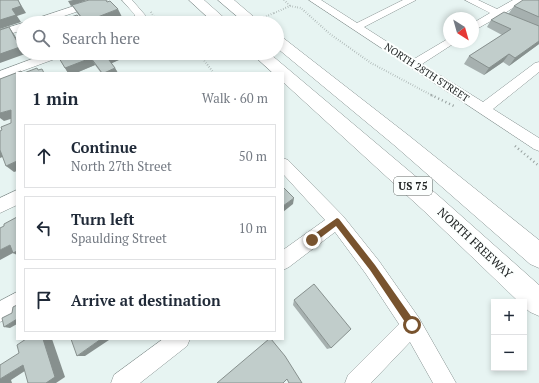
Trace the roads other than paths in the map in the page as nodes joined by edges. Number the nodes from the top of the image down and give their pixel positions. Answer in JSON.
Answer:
{"nodes":[{"id":1,"x":102,"y":0,"type":"edge"},
{"id":2,"x":127,"y":0,"type":"edge"},
{"id":3,"x":196,"y":0,"type":"edge"},
{"id":4,"x":225,"y":0,"type":"edge"},
{"id":5,"x":314,"y":0,"type":"edge"},
{"id":6,"x":411,"y":0,"type":"edge"},
{"id":7,"x":470,"y":0,"type":"edge"},
{"id":8,"x":520,"y":0,"type":"edge"},
{"id":9,"x":498,"y":13,"type":"junction"},
{"id":10,"x":54,"y":16,"type":"edge"},
{"id":11,"x":140,"y":16,"type":"edge"},
{"id":12,"x":215,"y":16,"type":"edge"},
{"id":13,"x":245,"y":16,"type":"edge"},
{"id":14,"x":479,"y":24,"type":"edge"},
{"id":15,"x":357,"y":27,"type":"junction"},
{"id":16,"x":16,"y":28,"type":"edge"},
{"id":17,"x":539,"y":33,"type":"edge"},
{"id":18,"x":0,"y":34,"type":"edge"},
{"id":19,"x":284,"y":46,"type":"edge"},
{"id":20,"x":443,"y":46,"type":"edge"},
{"id":21,"x":40,"y":60,"type":"edge"},
{"id":22,"x":267,"y":60,"type":"edge"},
{"id":23,"x":413,"y":64,"type":"junction"},
{"id":24,"x":539,"y":66,"type":"edge"},
{"id":25,"x":282,"y":72,"type":"edge"},
{"id":26,"x":284,"y":74,"type":"edge"},
{"id":27,"x":0,"y":75,"type":"edge"},
{"id":28,"x":483,"y":109,"type":"junction"},
{"id":29,"x":539,"y":145,"type":"edge"},
{"id":30,"x":284,"y":165,"type":"edge"},
{"id":31,"x":16,"y":198,"type":"edge"},
{"id":32,"x":0,"y":206,"type":"edge"},
{"id":33,"x":337,"y":221,"type":"junction"},
{"id":34,"x":539,"y":256,"type":"edge"},
{"id":35,"x":284,"y":261,"type":"edge"},
{"id":36,"x":16,"y":303,"type":"edge"},
{"id":37,"x":539,"y":303,"type":"edge"},
{"id":38,"x":0,"y":312,"type":"edge"},
{"id":39,"x":412,"y":325,"type":"junction"},
{"id":40,"x":179,"y":340,"type":"edge"},
{"id":41,"x":122,"y":383,"type":"edge"},
{"id":42,"x":356,"y":383,"type":"edge"},
{"id":43,"x":445,"y":383,"type":"edge"}],
"edges":[{"from":1,"to":10,"type":"street"},
{"from":2,"to":11,"type":"street"},
{"from":3,"to":12,"type":"highway"},
{"from":4,"to":13,"type":"highway"},
{"from":5,"to":15,"type":"street","name":"NORTH 28TH STREET"},
{"from":6,"to":15,"type":"street"},
{"from":7,"to":9,"type":"street"},
{"from":8,"to":9,"type":"street"},
{"from":9,"to":14,"type":"street"},
{"from":9,"to":17,"type":"street"},
{"from":15,"to":23,"type":"street","name":"NORTH 28TH STREET"},
{"from":16,"to":18,"type":"street"},
{"from":19,"to":34,"type":"highway","number":"US 75"},
{"from":20,"to":23,"type":"street"},
{"from":21,"to":27,"type":"street"},
{"from":22,"to":25,"type":"highway","name":"NORTH FREEWAY","number":"US 75"},
{"from":23,"to":28,"type":"street","name":"NORTH 28TH STREET"},
{"from":24,"to":28,"type":"street"},
{"from":26,"to":37,"type":"highway","name":"NORTH FREEWAY","number":"US 75"},
{"from":28,"to":29,"type":"street","name":"NORTH 28TH STREET"},
{"from":30,"to":33,"type":"street"},
{"from":31,"to":32,"type":"street"},
{"from":33,"to":35,"type":"street"},
{"from":33,"to":39,"type":"street"},
{"from":36,"to":38,"type":"street"},
{"from":39,"to":42,"type":"street"},
{"from":39,"to":43,"type":"street"},
{"from":40,"to":41,"type":"street"}]}
